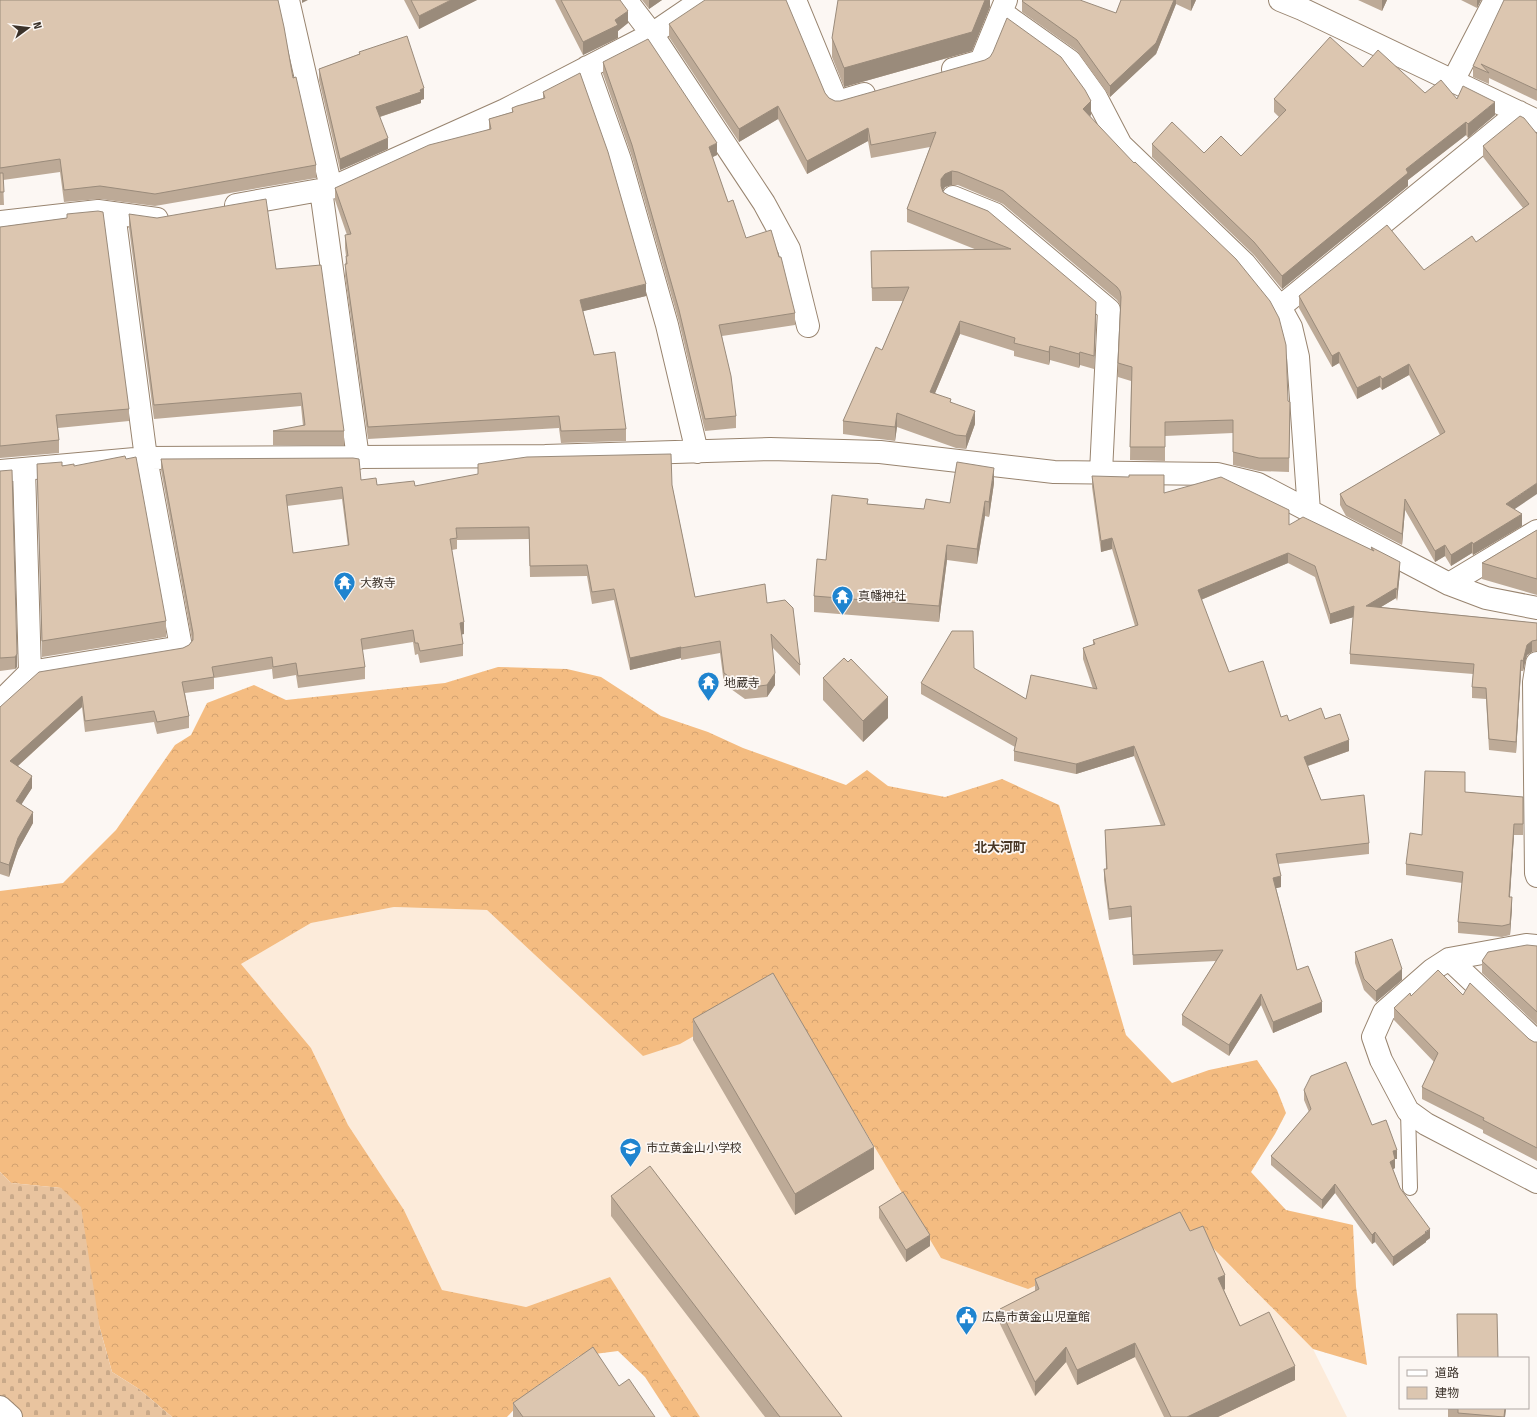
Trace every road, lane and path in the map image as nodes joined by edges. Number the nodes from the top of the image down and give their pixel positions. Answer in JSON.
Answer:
{"nodes":[{"id":1,"x":288,"y":0,"type":"edge"},
{"id":2,"x":626,"y":0,"type":"edge"},
{"id":3,"x":702,"y":0,"type":"edge"},
{"id":4,"x":795,"y":0,"type":"edge"},
{"id":5,"x":1280,"y":0,"type":"edge"},
{"id":6,"x":1495,"y":0,"type":"edge"},
{"id":7,"x":1004,"y":6,"type":"edge"},
{"id":8,"x":652,"y":34,"type":"junction"},
{"id":9,"x":587,"y":67,"type":"junction"},
{"id":10,"x":935,"y":74,"type":"edge"},
{"id":11,"x":1453,"y":81,"type":"junction"},
{"id":12,"x":882,"y":89,"type":"edge"},
{"id":13,"x":1528,"y":116,"type":"edge"},
{"id":14,"x":326,"y":189,"type":"junction"},
{"id":15,"x":953,"y":197,"type":"edge"},
{"id":16,"x":215,"y":208,"type":"edge"},
{"id":17,"x":114,"y":213,"type":"junction"},
{"id":18,"x":178,"y":215,"type":"edge"},
{"id":19,"x":0,"y":222,"type":"edge"},
{"id":20,"x":1280,"y":307,"type":"junction"},
{"id":21,"x":808,"y":326,"type":"dead end"},
{"id":22,"x":697,"y":452,"type":"junction"},
{"id":23,"x":146,"y":458,"type":"junction"},
{"id":24,"x":358,"y":458,"type":"junction"},
{"id":25,"x":24,"y":469,"type":"junction"},
{"id":26,"x":0,"y":471,"type":"edge"},
{"id":27,"x":1101,"y":472,"type":"junction"},
{"id":28,"x":1309,"y":511,"type":"junction"},
{"id":29,"x":1537,"y":531,"type":"edge"},
{"id":30,"x":1449,"y":584,"type":"junction"},
{"id":31,"x":1537,"y":608,"type":"edge"},
{"id":32,"x":1537,"y":663,"type":"edge"},
{"id":33,"x":30,"y":672,"type":"junction"},
{"id":34,"x":0,"y":702,"type":"edge"},
{"id":35,"x":1537,"y":876,"type":"edge"},
{"id":36,"x":1537,"y":946,"type":"edge"},
{"id":37,"x":1449,"y":959,"type":"junction"},
{"id":38,"x":1537,"y":1042,"type":"edge"},
{"id":39,"x":1408,"y":1111,"type":"junction"},
{"id":40,"x":1537,"y":1182,"type":"edge"},
{"id":41,"x":1410,"y":1188,"type":"dead end"},
{"id":42,"x":0,"y":1407,"type":"edge"},
{"id":43,"x":11,"y":1417,"type":"edge"}],
"edges":[{"from":1,"to":14,"type":"street"},
{"from":2,"to":8,"type":"street"},
{"from":3,"to":8,"type":"street"},
{"from":4,"to":12,"type":"street"},
{"from":5,"to":11,"type":"street"},
{"from":6,"to":11,"type":"street"},
{"from":7,"to":10,"type":"street"},
{"from":7,"to":20,"type":"street"},
{"from":8,"to":9,"type":"street"},
{"from":8,"to":21,"type":"street"},
{"from":9,"to":14,"type":"street"},
{"from":9,"to":22,"type":"street"},
{"from":11,"to":13,"type":"street"},
{"from":13,"to":20,"type":"street"},
{"from":14,"to":16,"type":"street"},
{"from":14,"to":24,"type":"street"},
{"from":15,"to":27,"type":"street"},
{"from":17,"to":18,"type":"street"},
{"from":17,"to":19,"type":"street"},
{"from":17,"to":23,"type":"street"},
{"from":20,"to":28,"type":"street"},
{"from":22,"to":24,"type":"street"},
{"from":22,"to":27,"type":"street"},
{"from":23,"to":24,"type":"street"},
{"from":23,"to":25,"type":"street"},
{"from":23,"to":33,"type":"street"},
{"from":25,"to":26,"type":"street"},
{"from":25,"to":33,"type":"street"},
{"from":27,"to":28,"type":"street"},
{"from":28,"to":30,"type":"street"},
{"from":29,"to":30,"type":"street"},
{"from":30,"to":31,"type":"street"},
{"from":32,"to":35,"type":"street"},
{"from":33,"to":34,"type":"street"},
{"from":36,"to":37,"type":"street"},
{"from":37,"to":38,"type":"street"},
{"from":37,"to":39,"type":"street"},
{"from":39,"to":40,"type":"street"},
{"from":39,"to":41,"type":"lane"},
{"from":42,"to":43,"type":"street"}]}
